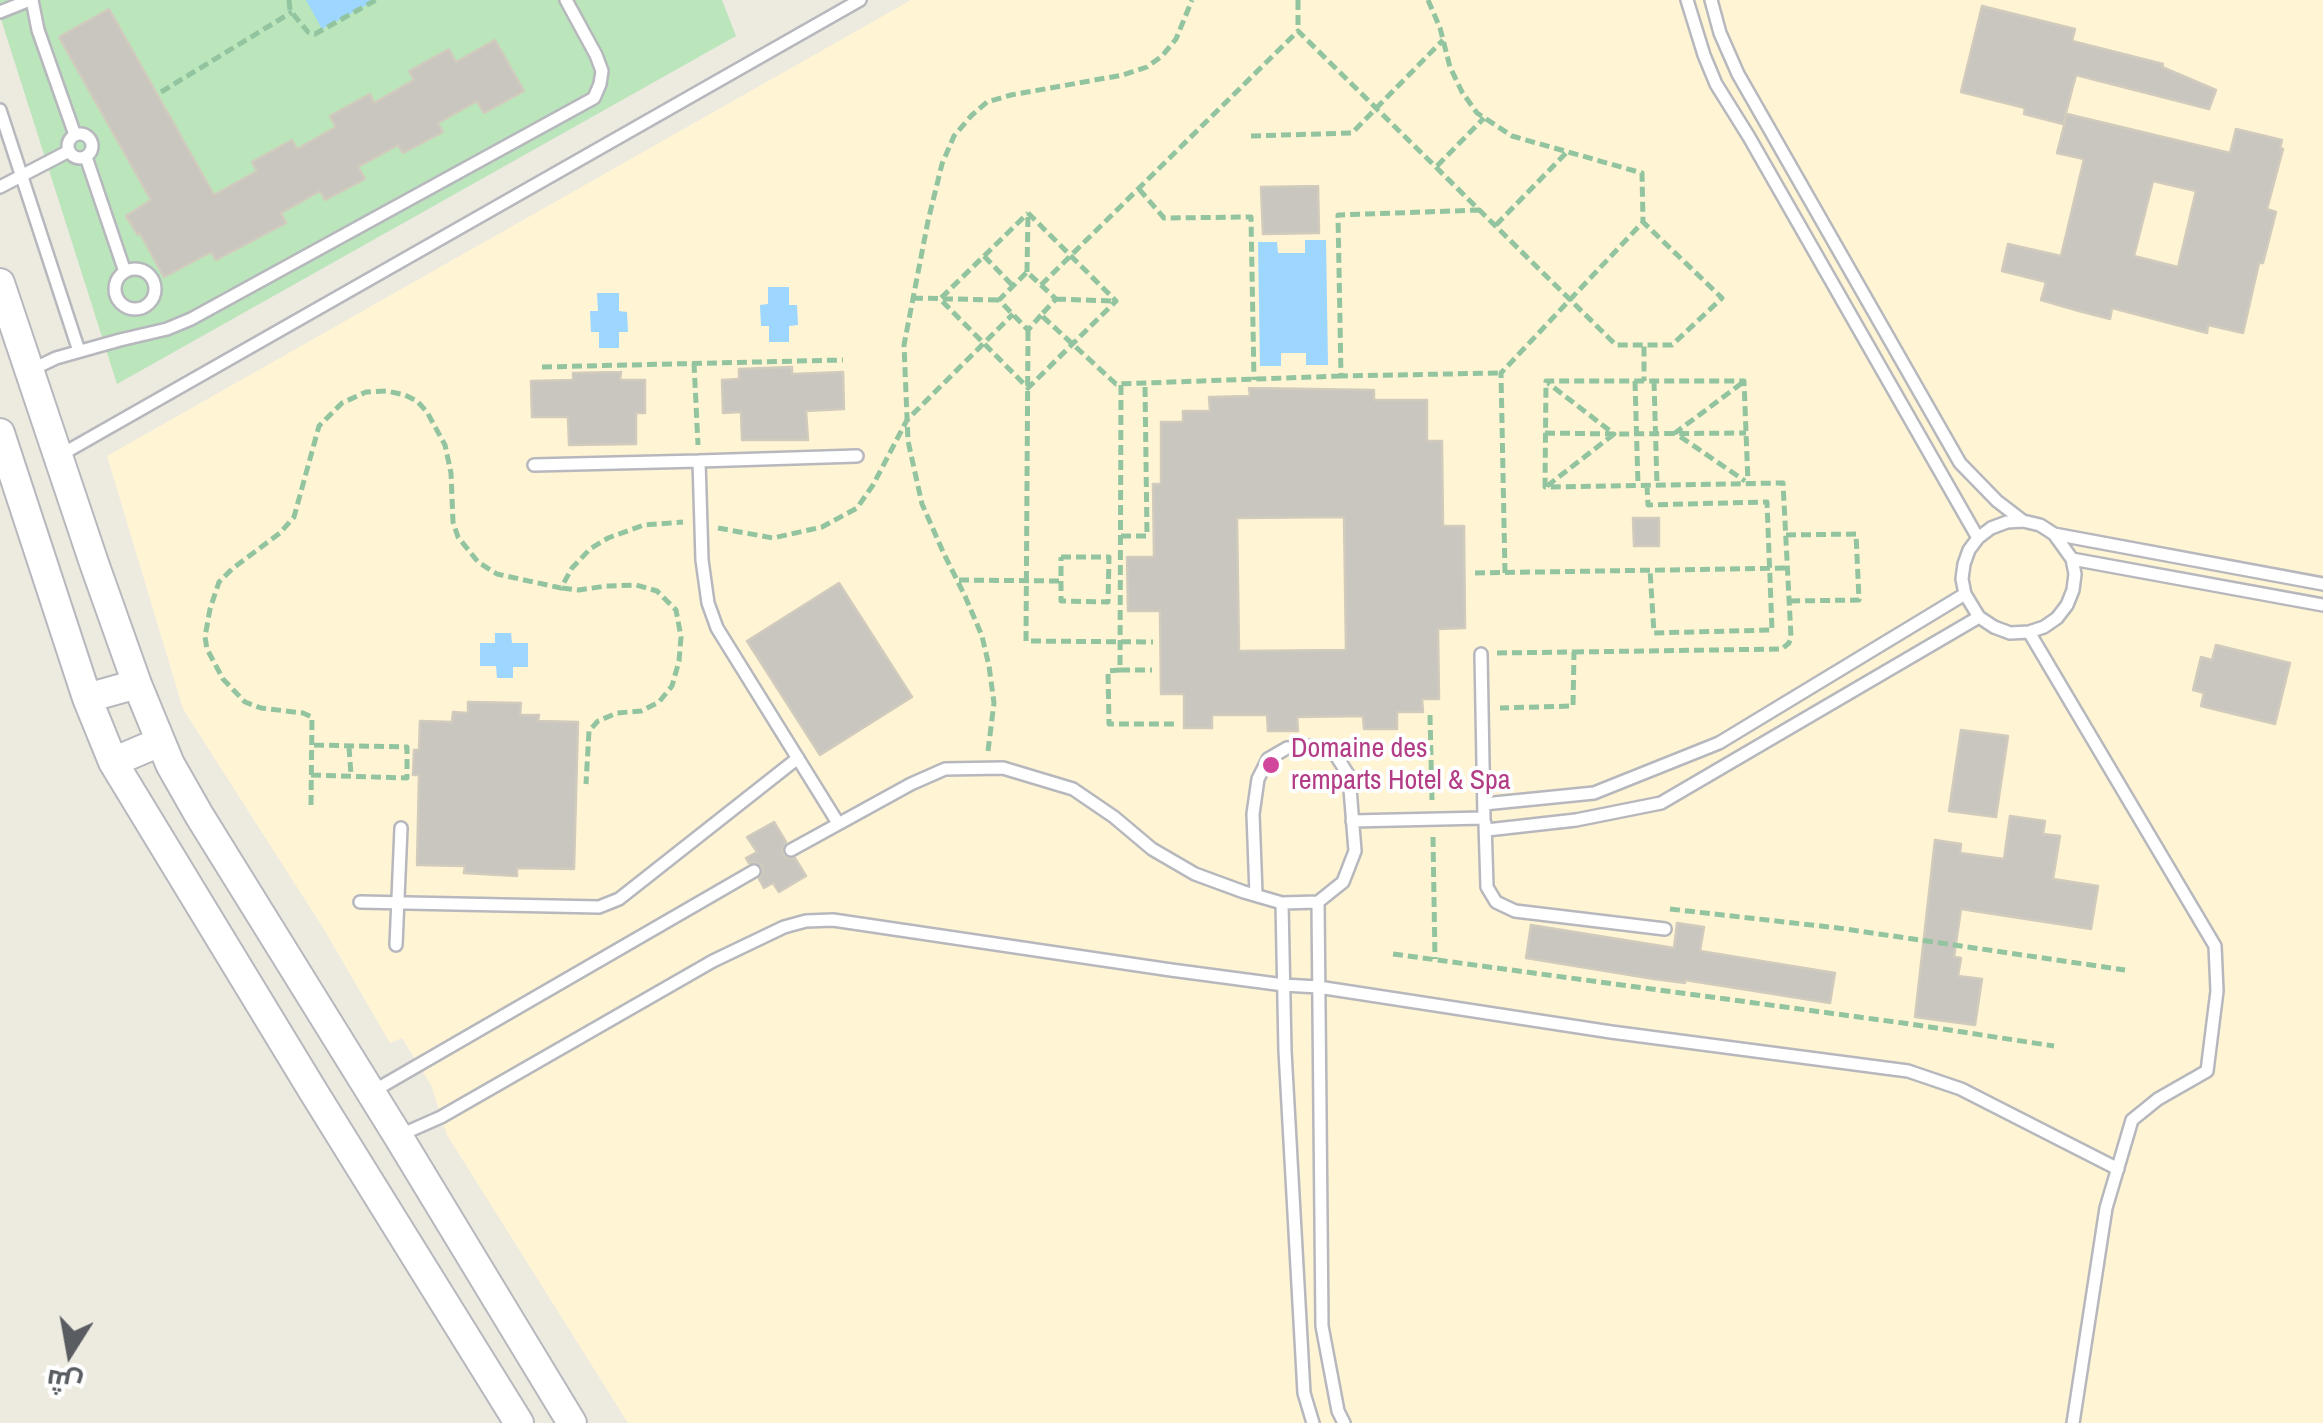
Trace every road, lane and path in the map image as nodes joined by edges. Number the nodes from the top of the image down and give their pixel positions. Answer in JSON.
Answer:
{"nodes":[{"id":1,"x":32,"y":0,"type":"edge"},
{"id":2,"x":289,"y":0,"type":"edge"},
{"id":3,"x":376,"y":0,"type":"edge"},
{"id":4,"x":566,"y":0,"type":"edge"},
{"id":5,"x":860,"y":0,"type":"edge"},
{"id":6,"x":1192,"y":0,"type":"edge"},
{"id":7,"x":1298,"y":0,"type":"edge"},
{"id":8,"x":1428,"y":0,"type":"edge"},
{"id":9,"x":1688,"y":0,"type":"edge"},
{"id":10,"x":1711,"y":0,"type":"edge"},
{"id":11,"x":0,"y":12,"type":"edge"},
{"id":12,"x":292,"y":12,"type":"junction"},
{"id":13,"x":1298,"y":32,"type":"junction"},
{"id":14,"x":1443,"y":40,"type":"junction"},
{"id":15,"x":161,"y":92,"type":"dead end"},
{"id":16,"x":1377,"y":108,"type":"junction"},
{"id":17,"x":0,"y":110,"type":"edge"},
{"id":18,"x":1484,"y":118,"type":"junction"},
{"id":19,"x":1768,"y":127,"type":"junction"},
{"id":20,"x":75,"y":134,"type":"junction"},
{"id":21,"x":1250,"y":136,"type":"dead end"},
{"id":22,"x":1749,"y":137,"type":"junction"},
{"id":23,"x":69,"y":151,"type":"junction"},
{"id":24,"x":1567,"y":152,"type":"junction"},
{"id":25,"x":86,"y":157,"type":"junction"},
{"id":26,"x":1436,"y":167,"type":"junction"},
{"id":27,"x":22,"y":175,"type":"junction"},
{"id":28,"x":0,"y":187,"type":"edge"},
{"id":29,"x":1138,"y":189,"type":"junction"},
{"id":30,"x":1480,"y":210,"type":"junction"},
{"id":31,"x":1028,"y":213,"type":"junction"},
{"id":32,"x":1643,"y":222,"type":"junction"},
{"id":33,"x":1496,"y":226,"type":"junction"},
{"id":34,"x":984,"y":256,"type":"junction"},
{"id":35,"x":1070,"y":256,"type":"junction"},
{"id":36,"x":125,"y":272,"type":"dead end"},
{"id":37,"x":1027,"y":272,"type":"junction"},
{"id":38,"x":0,"y":284,"type":"edge"},
{"id":39,"x":1041,"y":285,"type":"junction"},
{"id":40,"x":1013,"y":286,"type":"junction"},
{"id":41,"x":913,"y":298,"type":"junction"},
{"id":42,"x":940,"y":299,"type":"junction"},
{"id":43,"x":1056,"y":299,"type":"junction"},
{"id":44,"x":1570,"y":299,"type":"junction"},
{"id":45,"x":999,"y":300,"type":"junction"},
{"id":46,"x":1116,"y":302,"type":"junction"},
{"id":47,"x":1012,"y":314,"type":"junction"},
{"id":48,"x":1041,"y":315,"type":"junction"},
{"id":49,"x":1028,"y":330,"type":"junction"},
{"id":50,"x":984,"y":343,"type":"junction"},
{"id":51,"x":1072,"y":344,"type":"junction"},
{"id":52,"x":1644,"y":345,"type":"junction"},
{"id":53,"x":78,"y":351,"type":"junction"},
{"id":54,"x":843,"y":360,"type":"dead end"},
{"id":55,"x":694,"y":363,"type":"junction"},
{"id":56,"x":542,"y":366,"type":"dead end"},
{"id":57,"x":30,"y":370,"type":"junction"},
{"id":58,"x":1500,"y":374,"type":"junction"},
{"id":59,"x":1341,"y":376,"type":"junction"},
{"id":60,"x":1254,"y":380,"type":"junction"},
{"id":61,"x":1635,"y":381,"type":"junction"},
{"id":62,"x":1644,"y":381,"type":"junction"},
{"id":63,"x":1744,"y":381,"type":"junction"},
{"id":64,"x":1546,"y":382,"type":"junction"},
{"id":65,"x":1654,"y":382,"type":"junction"},
{"id":66,"x":1121,"y":384,"type":"junction"},
{"id":67,"x":1145,"y":384,"type":"junction"},
{"id":68,"x":1028,"y":388,"type":"junction"},
{"id":69,"x":907,"y":420,"type":"junction"},
{"id":70,"x":0,"y":432,"type":"edge"},
{"id":71,"x":1546,"y":433,"type":"junction"},
{"id":72,"x":1675,"y":433,"type":"junction"},
{"id":73,"x":1746,"y":433,"type":"junction"},
{"id":74,"x":1614,"y":434,"type":"junction"},
{"id":75,"x":1637,"y":434,"type":"junction"},
{"id":76,"x":1656,"y":434,"type":"junction"},
{"id":77,"x":857,"y":456,"type":"dead end"},
{"id":78,"x":57,"y":457,"type":"junction"},
{"id":79,"x":699,"y":461,"type":"junction"},
{"id":80,"x":534,"y":465,"type":"dead end"},
{"id":81,"x":1748,"y":483,"type":"junction"},
{"id":82,"x":1638,"y":485,"type":"junction"},
{"id":83,"x":1647,"y":485,"type":"junction"},
{"id":84,"x":1656,"y":485,"type":"junction"},
{"id":85,"x":1545,"y":487,"type":"junction"},
{"id":86,"x":2023,"y":521,"type":"junction"},
{"id":87,"x":700,"y":524,"type":"junction"},
{"id":88,"x":2054,"y":534,"type":"junction"},
{"id":89,"x":1786,"y":535,"type":"junction"},
{"id":90,"x":1121,"y":536,"type":"junction"},
{"id":91,"x":1978,"y":538,"type":"junction"},
{"id":92,"x":2072,"y":558,"type":"junction"},
{"id":93,"x":1770,"y":568,"type":"junction"},
{"id":94,"x":1788,"y":568,"type":"junction"},
{"id":95,"x":1650,"y":570,"type":"junction"},
{"id":96,"x":1505,"y":572,"type":"junction"},
{"id":97,"x":1475,"y":573,"type":"dead end"},
{"id":98,"x":1121,"y":579,"type":"junction"},
{"id":99,"x":957,"y":580,"type":"junction"},
{"id":100,"x":1027,"y":580,"type":"junction"},
{"id":101,"x":1108,"y":580,"type":"junction"},
{"id":102,"x":1061,"y":581,"type":"junction"},
{"id":103,"x":2323,"y":584,"type":"edge"},
{"id":104,"x":560,"y":588,"type":"junction"},
{"id":105,"x":1965,"y":594,"type":"junction"},
{"id":106,"x":1790,"y":601,"type":"junction"},
{"id":107,"x":2323,"y":605,"type":"edge"},
{"id":108,"x":1979,"y":617,"type":"junction"},
{"id":109,"x":2029,"y":632,"type":"junction"},
{"id":110,"x":1120,"y":642,"type":"junction"},
{"id":111,"x":1153,"y":642,"type":"dead end"},
{"id":112,"x":1574,"y":652,"type":"junction"},
{"id":113,"x":1482,"y":654,"type":"joint"},
{"id":114,"x":1120,"y":670,"type":"junction"},
{"id":115,"x":1152,"y":670,"type":"dead end"},
{"id":116,"x":137,"y":684,"type":"junction"},
{"id":117,"x":87,"y":698,"type":"junction"},
{"id":118,"x":1482,"y":708,"type":"junction"},
{"id":119,"x":1178,"y":724,"type":"dead end"},
{"id":120,"x":160,"y":742,"type":"junction"},
{"id":121,"x":312,"y":745,"type":"junction"},
{"id":122,"x":349,"y":746,"type":"junction"},
{"id":123,"x":798,"y":758,"type":"junction"},
{"id":124,"x":113,"y":762,"type":"junction"},
{"id":125,"x":984,"y":768,"type":"junction"},
{"id":126,"x":311,"y":775,"type":"junction"},
{"id":127,"x":352,"y":775,"type":"junction"},
{"id":128,"x":586,"y":784,"type":"dead end"},
{"id":129,"x":1484,"y":804,"type":"junction"},
{"id":130,"x":311,"y":805,"type":"dead end"},
{"id":131,"x":1352,"y":822,"type":"junction"},
{"id":132,"x":838,"y":823,"type":"junction"},
{"id":133,"x":1486,"y":824,"type":"junction"},
{"id":134,"x":401,"y":828,"type":"dead end"},
{"id":135,"x":790,"y":850,"type":"dead end"},
{"id":136,"x":754,"y":871,"type":"dead end"},
{"id":137,"x":1256,"y":894,"type":"junction"},
{"id":138,"x":360,"y":902,"type":"dead end"},
{"id":139,"x":1318,"y":902,"type":"junction"},
{"id":140,"x":397,"y":903,"type":"junction"},
{"id":141,"x":1282,"y":904,"type":"junction"},
{"id":142,"x":1665,"y":929,"type":"joint"},
{"id":143,"x":396,"y":945,"type":"dead end"},
{"id":144,"x":1393,"y":954,"type":"dead end"},
{"id":145,"x":2125,"y":970,"type":"dead end"},
{"id":146,"x":1284,"y":985,"type":"junction"},
{"id":147,"x":1318,"y":987,"type":"junction"},
{"id":148,"x":2054,"y":1046,"type":"dead end"},
{"id":149,"x":370,"y":1093,"type":"junction"},
{"id":150,"x":398,"y":1136,"type":"junction"},
{"id":151,"x":2118,"y":1169,"type":"junction"},
{"id":152,"x":519,"y":1423,"type":"edge"},
{"id":153,"x":572,"y":1423,"type":"edge"},
{"id":154,"x":1313,"y":1423,"type":"edge"},
{"id":155,"x":1344,"y":1423,"type":"edge"},
{"id":156,"x":2074,"y":1423,"type":"edge"}],
"edges":[{"from":1,"to":11,"type":"lane"},
{"from":1,"to":20,"type":"lane"},
{"from":2,"to":12,"type":"path"},
{"from":3,"to":12,"type":"path"},
{"from":4,"to":53,"type":"lane"},
{"from":5,"to":78,"type":"lane"},
{"from":6,"to":41,"type":"path"},
{"from":7,"to":13,"type":"path"},
{"from":8,"to":14,"type":"path"},
{"from":9,"to":22,"type":"lane"},
{"from":10,"to":19,"type":"lane"},
{"from":12,"to":15,"type":"path"},
{"from":13,"to":16,"type":"path"},
{"from":13,"to":29,"type":"path"},
{"from":14,"to":16,"type":"path"},
{"from":14,"to":18,"type":"path"},
{"from":16,"to":21,"type":"path"},
{"from":16,"to":26,"type":"path"},
{"from":17,"to":27,"type":"lane"},
{"from":18,"to":24,"type":"path"},
{"from":18,"to":26,"type":"path"},
{"from":19,"to":22,"type":"lane"},
{"from":19,"to":86,"type":"lane"},
{"from":20,"to":23,"type":"lane"},
{"from":20,"to":25,"type":"lane"},
{"from":22,"to":91,"type":"lane"},
{"from":23,"to":25,"type":"lane"},
{"from":23,"to":27,"type":"lane"},
{"from":24,"to":32,"type":"path"},
{"from":24,"to":33,"type":"path"},
{"from":25,"to":36,"type":"lane"},
{"from":26,"to":30,"type":"path"},
{"from":27,"to":28,"type":"lane"},
{"from":27,"to":53,"type":"lane"},
{"from":29,"to":35,"type":"path"},
{"from":29,"to":60,"type":"path"},
{"from":30,"to":33,"type":"path"},
{"from":30,"to":59,"type":"path"},
{"from":31,"to":34,"type":"path"},
{"from":31,"to":35,"type":"path"},
{"from":31,"to":37,"type":"path"},
{"from":32,"to":44,"type":"path"},
{"from":32,"to":52,"type":"path"},
{"from":33,"to":44,"type":"path"},
{"from":34,"to":40,"type":"path"},
{"from":34,"to":42,"type":"path"},
{"from":35,"to":39,"type":"path"},
{"from":35,"to":46,"type":"path"},
{"from":37,"to":39,"type":"path"},
{"from":37,"to":40,"type":"path"},
{"from":38,"to":57,"type":"street"},
{"from":39,"to":43,"type":"path"},
{"from":40,"to":45,"type":"path"},
{"from":41,"to":42,"type":"path"},
{"from":41,"to":69,"type":"path"},
{"from":42,"to":45,"type":"path"},
{"from":42,"to":50,"type":"path"},
{"from":43,"to":46,"type":"path"},
{"from":43,"to":48,"type":"path"},
{"from":44,"to":52,"type":"path"},
{"from":44,"to":58,"type":"path"},
{"from":45,"to":47,"type":"path"},
{"from":46,"to":51,"type":"path"},
{"from":47,"to":49,"type":"path"},
{"from":47,"to":50,"type":"path"},
{"from":48,"to":49,"type":"path"},
{"from":48,"to":51,"type":"path"},
{"from":49,"to":68,"type":"path"},
{"from":50,"to":68,"type":"path"},
{"from":50,"to":69,"type":"path"},
{"from":51,"to":66,"type":"path"},
{"from":51,"to":68,"type":"path"},
{"from":52,"to":62,"type":"path"},
{"from":53,"to":57,"type":"lane"},
{"from":54,"to":55,"type":"path"},
{"from":55,"to":56,"type":"path"},
{"from":55,"to":79,"type":"path"},
{"from":57,"to":78,"type":"street"},
{"from":58,"to":59,"type":"path"},
{"from":58,"to":96,"type":"path"},
{"from":59,"to":60,"type":"path"},
{"from":60,"to":67,"type":"path"},
{"from":61,"to":62,"type":"path"},
{"from":61,"to":64,"type":"path"},
{"from":61,"to":75,"type":"path"},
{"from":62,"to":65,"type":"path"},
{"from":63,"to":65,"type":"path"},
{"from":63,"to":72,"type":"path"},
{"from":63,"to":73,"type":"path"},
{"from":64,"to":71,"type":"path"},
{"from":64,"to":74,"type":"path"},
{"from":65,"to":76,"type":"path"},
{"from":66,"to":67,"type":"path"},
{"from":66,"to":90,"type":"path"},
{"from":67,"to":90,"type":"path"},
{"from":68,"to":100,"type":"path"},
{"from":69,"to":87,"type":"path"},
{"from":69,"to":99,"type":"path"},
{"from":70,"to":117,"type":"street"},
{"from":71,"to":74,"type":"path"},
{"from":71,"to":85,"type":"path"},
{"from":72,"to":73,"type":"path"},
{"from":72,"to":76,"type":"path"},
{"from":72,"to":81,"type":"path"},
{"from":73,"to":81,"type":"path"},
{"from":74,"to":75,"type":"path"},
{"from":74,"to":85,"type":"path"},
{"from":75,"to":76,"type":"path"},
{"from":75,"to":82,"type":"path"},
{"from":76,"to":84,"type":"path"},
{"from":77,"to":79,"type":"lane"},
{"from":78,"to":116,"type":"street"},
{"from":79,"to":80,"type":"lane"},
{"from":79,"to":87,"type":"lane"},
{"from":81,"to":84,"type":"path"},
{"from":81,"to":89,"type":"path"},
{"from":82,"to":83,"type":"path"},
{"from":82,"to":85,"type":"path"},
{"from":83,"to":84,"type":"path"},
{"from":83,"to":93,"type":"path"},
{"from":86,"to":88,"type":"lane"},
{"from":86,"to":91,"type":"lane"},
{"from":87,"to":104,"type":"path"},
{"from":87,"to":123,"type":"lane"},
{"from":88,"to":92,"type":"lane"},
{"from":88,"to":103,"type":"lane"},
{"from":89,"to":94,"type":"path"},
{"from":89,"to":106,"type":"path"},
{"from":90,"to":98,"type":"path"},
{"from":91,"to":105,"type":"lane"},
{"from":92,"to":107,"type":"lane"},
{"from":92,"to":109,"type":"lane"},
{"from":93,"to":94,"type":"path"},
{"from":93,"to":95,"type":"path"},
{"from":93,"to":95,"type":"path"},
{"from":94,"to":106,"type":"path"},
{"from":95,"to":96,"type":"path"},
{"from":96,"to":97,"type":"path"},
{"from":98,"to":101,"type":"path"},
{"from":98,"to":110,"type":"path"},
{"from":99,"to":100,"type":"path"},
{"from":99,"to":125,"type":"path"},
{"from":100,"to":102,"type":"path"},
{"from":100,"to":110,"type":"path"},
{"from":101,"to":102,"type":"path"},
{"from":101,"to":102,"type":"path"},
{"from":104,"to":121,"type":"path"},
{"from":104,"to":128,"type":"path"},
{"from":105,"to":108,"type":"lane"},
{"from":105,"to":129,"type":"lane"},
{"from":106,"to":112,"type":"path"},
{"from":108,"to":109,"type":"lane"},
{"from":108,"to":133,"type":"lane"},
{"from":109,"to":151,"type":"lane"},
{"from":110,"to":111,"type":"path"},
{"from":110,"to":114,"type":"path"},
{"from":112,"to":113,"type":"path"},
{"from":112,"to":118,"type":"path"},
{"from":113,"to":118,"type":"lane"},
{"from":114,"to":115,"type":"path"},
{"from":114,"to":119,"type":"path"},
{"from":116,"to":117,"type":"street"},
{"from":116,"to":120,"type":"street"},
{"from":117,"to":124,"type":"street"},
{"from":118,"to":129,"type":"lane"},
{"from":120,"to":124,"type":"street"},
{"from":120,"to":149,"type":"street"},
{"from":121,"to":122,"type":"path"},
{"from":121,"to":126,"type":"path"},
{"from":122,"to":127,"type":"path"},
{"from":122,"to":127,"type":"path"},
{"from":123,"to":132,"type":"lane"},
{"from":123,"to":140,"type":"lane"},
{"from":124,"to":152,"type":"street"},
{"from":125,"to":132,"type":"lane"},
{"from":125,"to":137,"type":"lane"},
{"from":126,"to":127,"type":"path"},
{"from":126,"to":130,"type":"path"},
{"from":129,"to":133,"type":"lane"},
{"from":131,"to":133,"type":"lane"},
{"from":131,"to":137,"type":"lane"},
{"from":131,"to":139,"type":"lane"},
{"from":132,"to":135,"type":"lane"},
{"from":133,"to":142,"type":"lane"},
{"from":134,"to":140,"type":"lane"},
{"from":136,"to":149,"type":"lane"},
{"from":137,"to":141,"type":"lane"},
{"from":138,"to":140,"type":"lane"},
{"from":139,"to":141,"type":"lane"},
{"from":139,"to":147,"type":"lane"},
{"from":140,"to":143,"type":"lane"},
{"from":141,"to":146,"type":"lane"},
{"from":142,"to":145,"type":"path"},
{"from":144,"to":148,"type":"path"},
{"from":146,"to":147,"type":"lane"},
{"from":146,"to":150,"type":"lane"},
{"from":146,"to":154,"type":"lane"},
{"from":147,"to":151,"type":"lane"},
{"from":147,"to":155,"type":"lane"},
{"from":149,"to":150,"type":"street"},
{"from":150,"to":153,"type":"street"},
{"from":151,"to":156,"type":"lane"}]}
